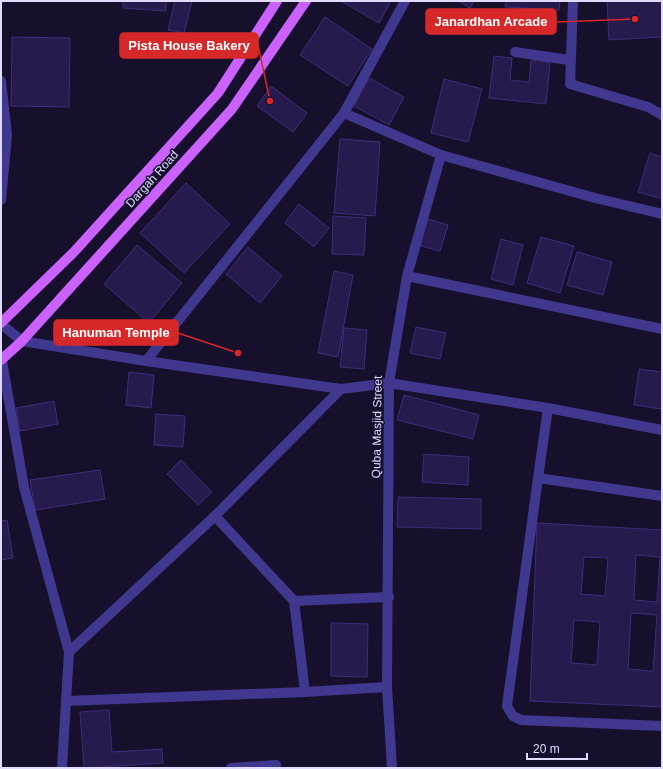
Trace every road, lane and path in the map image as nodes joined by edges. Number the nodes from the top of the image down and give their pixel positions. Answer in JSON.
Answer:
{"nodes":[{"id":1,"x":277,"y":1,"type":"edge"},
{"id":2,"x":306,"y":1,"type":"edge"},
{"id":3,"x":405,"y":1,"type":"edge"},
{"id":4,"x":573,"y":1,"type":"edge"},
{"id":5,"x":514,"y":52,"type":"dead end"},
{"id":6,"x":570,"y":60,"type":"junction"},
{"id":7,"x":1,"y":81,"type":"edge"},
{"id":8,"x":344,"y":113,"type":"junction"},
{"id":9,"x":662,"y":115,"type":"edge"},
{"id":10,"x":441,"y":155,"type":"junction"},
{"id":11,"x":1,"y":200,"type":"edge"},
{"id":12,"x":662,"y":214,"type":"edge"},
{"id":13,"x":407,"y":276,"type":"junction"},
{"id":14,"x":1,"y":323,"type":"edge"},
{"id":15,"x":662,"y":329,"type":"edge"},
{"id":16,"x":22,"y":341,"type":"junction"},
{"id":17,"x":2,"y":358,"type":"edge"},
{"id":18,"x":146,"y":362,"type":"junction"},
{"id":19,"x":389,"y":383,"type":"junction"},
{"id":20,"x":341,"y":390,"type":"junction"},
{"id":21,"x":548,"y":408,"type":"junction"},
{"id":22,"x":662,"y":430,"type":"edge"},
{"id":23,"x":538,"y":478,"type":"junction"},
{"id":24,"x":662,"y":496,"type":"edge"},
{"id":25,"x":215,"y":516,"type":"junction"},
{"id":26,"x":389,"y":597,"type":"junction"},
{"id":27,"x":294,"y":601,"type":"junction"},
{"id":28,"x":69,"y":652,"type":"junction"},
{"id":29,"x":387,"y":687,"type":"junction"},
{"id":30,"x":305,"y":692,"type":"junction"},
{"id":31,"x":66,"y":701,"type":"junction"},
{"id":32,"x":662,"y":726,"type":"edge"},
{"id":33,"x":276,"y":765,"type":"dead end"},
{"id":34,"x":62,"y":768,"type":"edge"},
{"id":35,"x":231,"y":768,"type":"edge"},
{"id":36,"x":392,"y":768,"type":"edge"}],
"edges":[{"from":1,"to":14,"type":"main road","name":"Dargah Road"},
{"from":2,"to":16,"type":"main road","name":"Dargah Road"},
{"from":3,"to":8,"type":"street"},
{"from":4,"to":6,"type":"street"},
{"from":5,"to":6,"type":"street"},
{"from":6,"to":9,"type":"street"},
{"from":7,"to":11,"type":"street"},
{"from":8,"to":10,"type":"street"},
{"from":8,"to":18,"type":"street"},
{"from":10,"to":12,"type":"street"},
{"from":10,"to":13,"type":"street","name":"Quba Masjid Street"},
{"from":13,"to":15,"type":"street"},
{"from":13,"to":19,"type":"street","name":"Quba Masjid Street"},
{"from":14,"to":16,"type":"street"},
{"from":16,"to":17,"type":"main road","name":"Dargah Road"},
{"from":16,"to":18,"type":"street"},
{"from":17,"to":28,"type":"street"},
{"from":18,"to":20,"type":"street"},
{"from":19,"to":20,"type":"street"},
{"from":19,"to":21,"type":"street"},
{"from":19,"to":26,"type":"street","name":"Quba Masjid Street"},
{"from":20,"to":25,"type":"street"},
{"from":21,"to":22,"type":"street"},
{"from":21,"to":23,"type":"street"},
{"from":23,"to":24,"type":"street"},
{"from":23,"to":32,"type":"street"},
{"from":25,"to":27,"type":"street"},
{"from":25,"to":28,"type":"street"},
{"from":26,"to":27,"type":"street"},
{"from":26,"to":29,"type":"street","name":"Quba Masjid Street"},
{"from":27,"to":30,"type":"street"},
{"from":28,"to":31,"type":"street"},
{"from":29,"to":30,"type":"street"},
{"from":29,"to":36,"type":"street","name":"Quba Masjid Street"},
{"from":30,"to":31,"type":"street"},
{"from":31,"to":34,"type":"street"},
{"from":33,"to":35,"type":"street"}]}
